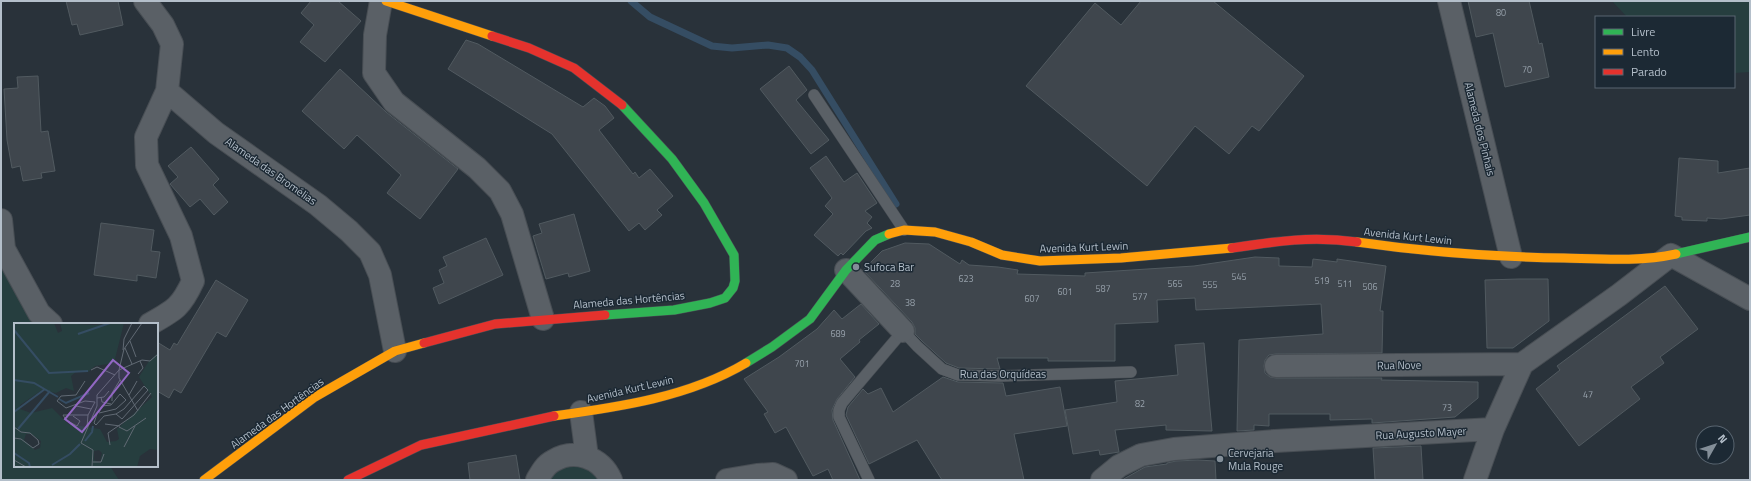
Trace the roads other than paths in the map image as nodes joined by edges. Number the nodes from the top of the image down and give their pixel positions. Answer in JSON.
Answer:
{"nodes":[{"id":1,"x":145,"y":1,"type":"edge"},
{"id":2,"x":381,"y":1,"type":"edge"},
{"id":3,"x":386,"y":1,"type":"edge"},
{"id":4,"x":1449,"y":1,"type":"edge"},
{"id":5,"x":167,"y":91,"type":"junction"},
{"id":6,"x":814,"y":95,"type":"dead end"},
{"id":7,"x":1,"y":220,"type":"edge"},
{"id":8,"x":904,"y":230,"type":"junction"},
{"id":9,"x":1750,"y":237,"type":"edge"},
{"id":10,"x":1672,"y":255,"type":"junction"},
{"id":11,"x":1511,"y":257,"type":"junction"},
{"id":12,"x":846,"y":270,"type":"junction"},
{"id":13,"x":1750,"y":299,"type":"edge"},
{"id":14,"x":543,"y":320,"type":"junction"},
{"id":15,"x":50,"y":323,"type":"edge"},
{"id":16,"x":152,"y":323,"type":"edge"},
{"id":17,"x":903,"y":331,"type":"junction"},
{"id":18,"x":395,"y":351,"type":"junction"},
{"id":19,"x":1522,"y":364,"type":"junction"},
{"id":20,"x":1276,"y":366,"type":"dead end"},
{"id":21,"x":1131,"y":372,"type":"dead end"},
{"id":22,"x":581,"y":412,"type":"junction"},
{"id":23,"x":1492,"y":429,"type":"junction"},
{"id":24,"x":587,"y":457,"type":"junction"},
{"id":25,"x":204,"y":480,"type":"edge"},
{"id":26,"x":348,"y":480,"type":"edge"},
{"id":27,"x":537,"y":480,"type":"edge"},
{"id":28,"x":611,"y":480,"type":"edge"},
{"id":29,"x":727,"y":480,"type":"edge"},
{"id":30,"x":786,"y":480,"type":"edge"},
{"id":31,"x":869,"y":480,"type":"edge"},
{"id":32,"x":1102,"y":480,"type":"edge"},
{"id":33,"x":1474,"y":480,"type":"edge"}],
"edges":[{"from":1,"to":5,"type":"street"},
{"from":2,"to":14,"type":"street"},
{"from":3,"to":14,"type":"main road","name":"Alameda das Hortências"},
{"from":4,"to":11,"type":"street","name":"Alameda dos Pinhais"},
{"from":5,"to":16,"type":"street"},
{"from":5,"to":18,"type":"street","name":"Alameda das Bromélias"},
{"from":6,"to":8,"type":"lane"},
{"from":7,"to":15,"type":"street"},
{"from":8,"to":11,"type":"main road","name":"Avenida Kurt Lewin"},
{"from":8,"to":12,"type":"main road","name":"Avenida Kurt Lewin"},
{"from":9,"to":10,"type":"main road","name":"Avenida Kurt Lewin"},
{"from":10,"to":11,"type":"main road","name":"Avenida Kurt Lewin"},
{"from":10,"to":13,"type":"street"},
{"from":10,"to":19,"type":"street"},
{"from":12,"to":17,"type":"street","name":"Rua das Orquídeas"},
{"from":12,"to":22,"type":"main road","name":"Avenida Kurt Lewin"},
{"from":14,"to":18,"type":"main road","name":"Alameda das Hortências"},
{"from":17,"to":21,"type":"lane","name":"Rua das Orquídeas"},
{"from":17,"to":31,"type":"lane"},
{"from":18,"to":25,"type":"main road","name":"Alameda das Hortências"},
{"from":19,"to":20,"type":"street","name":"Rua Nove"},
{"from":19,"to":23,"type":"street"},
{"from":22,"to":24,"type":"street"},
{"from":22,"to":26,"type":"main road","name":"Avenida Kurt Lewin"},
{"from":23,"to":32,"type":"street","name":"Rua Augusto Mayer"},
{"from":23,"to":33,"type":"street"},
{"from":24,"to":27,"type":"street"},
{"from":24,"to":28,"type":"street"},
{"from":29,"to":30,"type":"street"}]}
